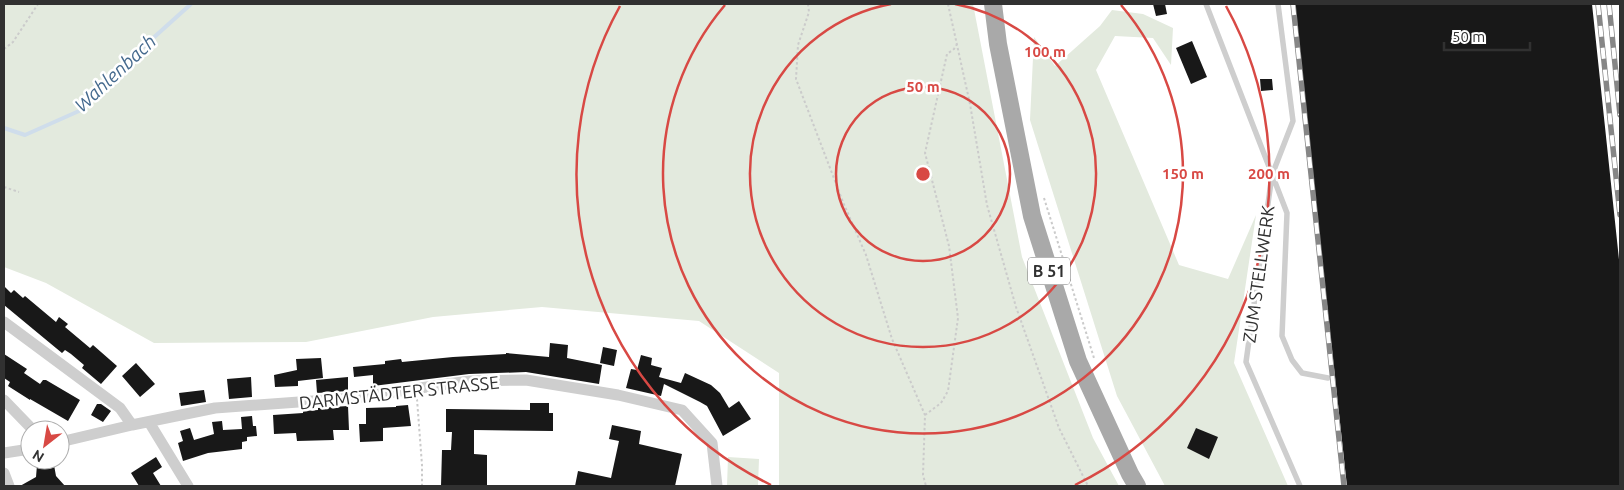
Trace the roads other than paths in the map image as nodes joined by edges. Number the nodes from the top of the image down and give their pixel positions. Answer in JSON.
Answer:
{"nodes":[{"id":1,"x":993,"y":4,"type":"edge"},
{"id":2,"x":1206,"y":4,"type":"edge"},
{"id":3,"x":1278,"y":4,"type":"edge"},
{"id":4,"x":1272,"y":175,"type":"junction"},
{"id":5,"x":4,"y":322,"type":"edge"},
{"id":6,"x":1328,"y":378,"type":"dead end"},
{"id":7,"x":4,"y":400,"type":"edge"},
{"id":8,"x":23,"y":420,"type":"edge"},
{"id":9,"x":150,"y":422,"type":"junction"},
{"id":10,"x":132,"y":425,"type":"junction"},
{"id":11,"x":70,"y":440,"type":"edge"},
{"id":12,"x":20,"y":451,"type":"edge"},
{"id":13,"x":4,"y":453,"type":"edge"},
{"id":14,"x":4,"y":473,"type":"edge"},
{"id":15,"x":9,"y":486,"type":"edge"},
{"id":16,"x":188,"y":486,"type":"edge"},
{"id":17,"x":717,"y":486,"type":"edge"},
{"id":18,"x":1137,"y":486,"type":"edge"},
{"id":19,"x":1300,"y":486,"type":"edge"}],
"edges":[{"from":1,"to":18,"type":"main road","number":"B 51"},
{"from":2,"to":4,"type":"lane","name":"ZUM STELLWERK"},
{"from":3,"to":4,"type":"lane"},
{"from":4,"to":6,"type":"lane"},
{"from":4,"to":19,"type":"lane","name":"ZUM STELLWERK"},
{"from":5,"to":10,"type":"street"},
{"from":7,"to":8,"type":"street"},
{"from":9,"to":10,"type":"street","name":"DARMSTÄDTER STRASSE"},
{"from":9,"to":16,"type":"street"},
{"from":9,"to":17,"type":"street","name":"DARMSTÄDTER STRASSE"},
{"from":10,"to":11,"type":"street","name":"DARMSTÄDTER STRASSE"},
{"from":12,"to":13,"type":"street"},
{"from":14,"to":15,"type":"street"}]}
